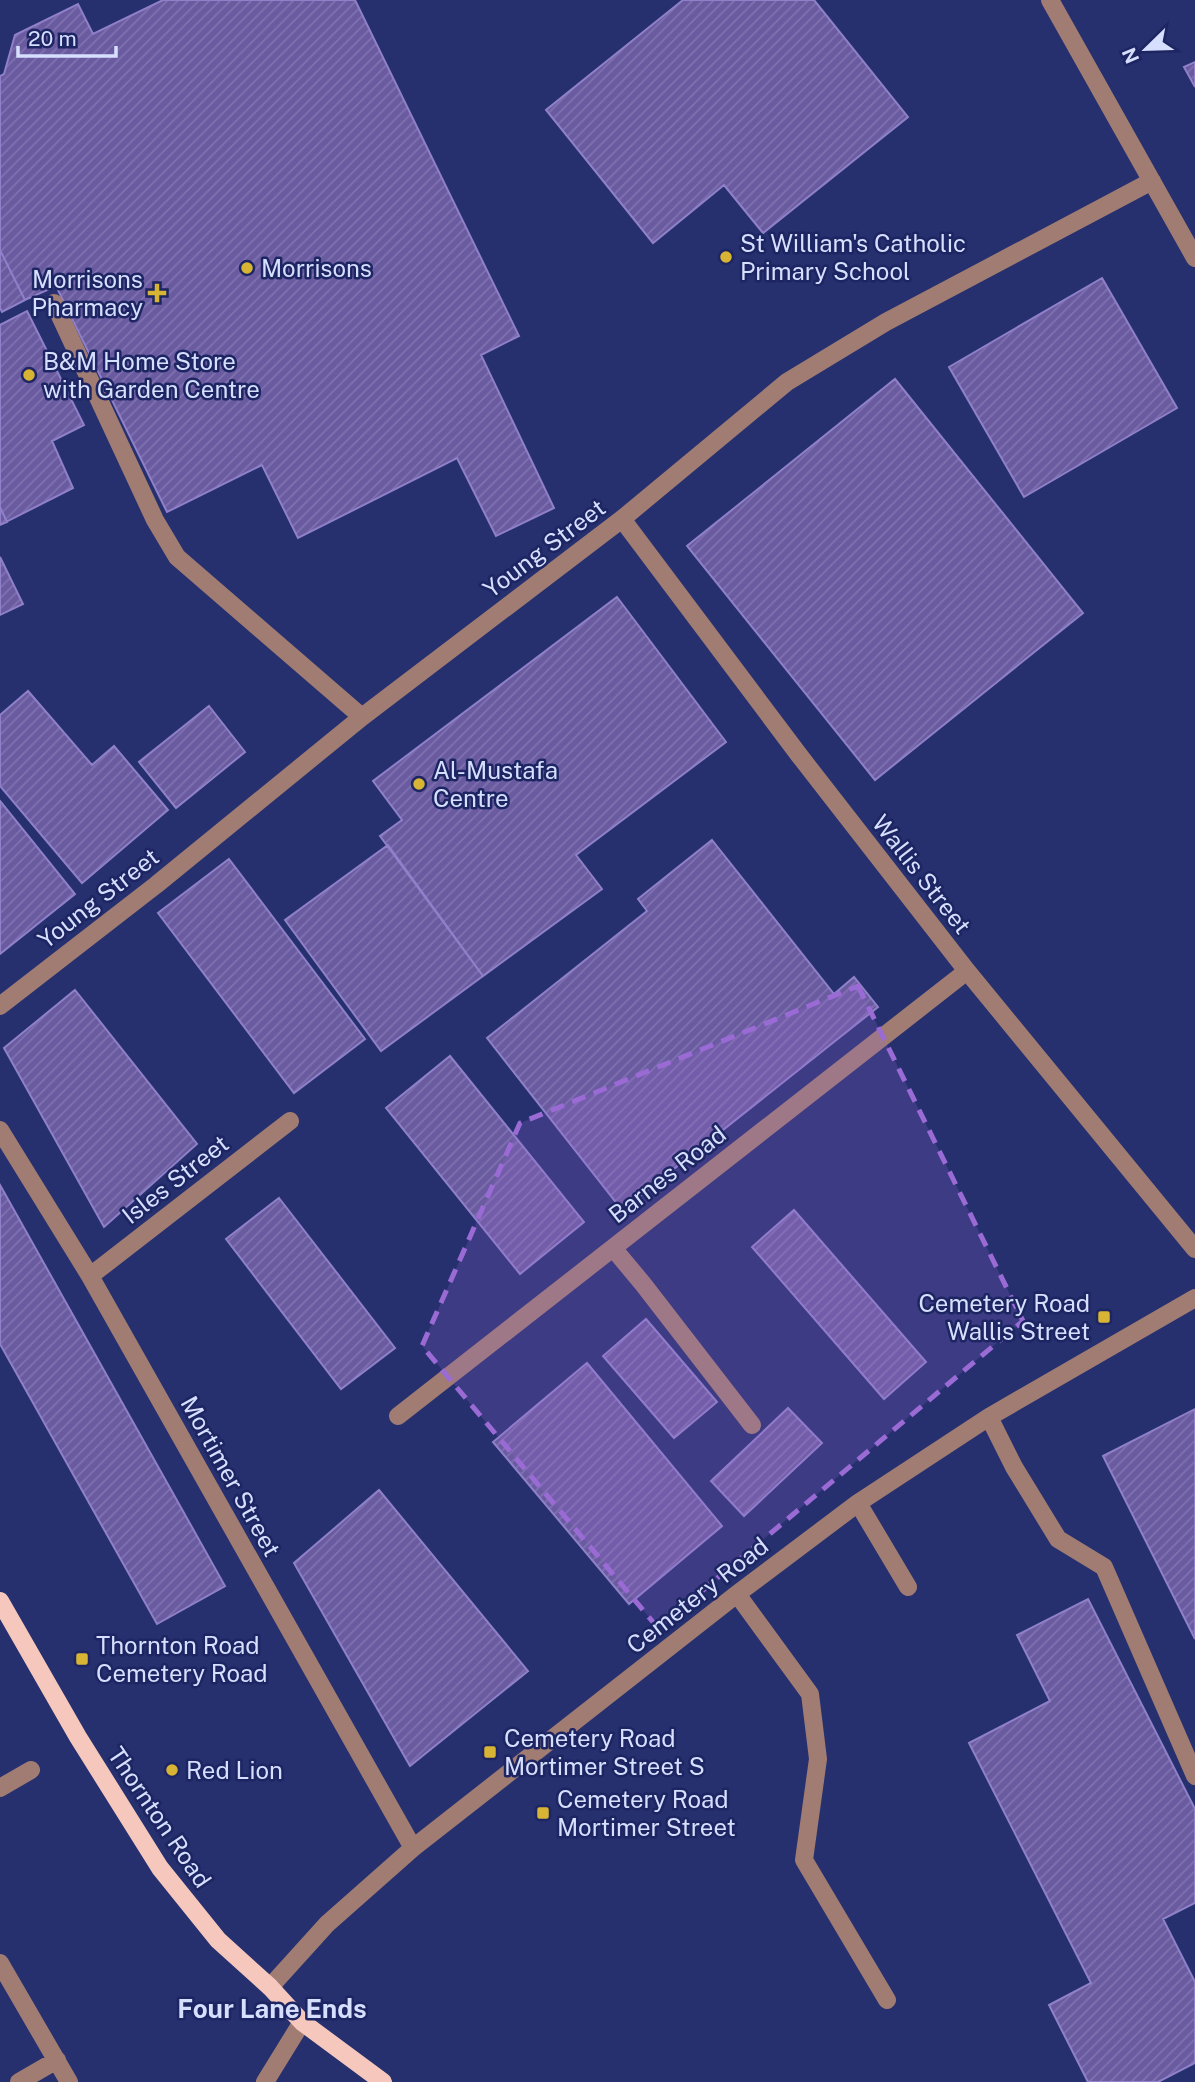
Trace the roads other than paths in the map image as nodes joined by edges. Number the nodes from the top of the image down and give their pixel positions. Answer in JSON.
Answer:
{"nodes":[{"id":1,"x":1050,"y":0,"type":"edge"},
{"id":2,"x":1152,"y":181,"type":"junction"},
{"id":3,"x":1195,"y":258,"type":"edge"},
{"id":4,"x":54,"y":303,"type":"dead end"},
{"id":5,"x":622,"y":519,"type":"junction"},
{"id":6,"x":362,"y":717,"type":"junction"},
{"id":7,"x":967,"y":971,"type":"junction"},
{"id":8,"x":0,"y":1006,"type":"edge"},
{"id":9,"x":290,"y":1121,"type":"dead end"},
{"id":10,"x":0,"y":1130,"type":"edge"},
{"id":11,"x":613,"y":1248,"type":"junction"},
{"id":12,"x":1195,"y":1249,"type":"edge"},
{"id":13,"x":90,"y":1276,"type":"junction"},
{"id":14,"x":1195,"y":1298,"type":"edge"},
{"id":15,"x":398,"y":1416,"type":"dead end"},
{"id":16,"x":989,"y":1417,"type":"junction"},
{"id":17,"x":752,"y":1425,"type":"dead end"},
{"id":18,"x":859,"y":1503,"type":"junction"},
{"id":19,"x":908,"y":1587,"type":"dead end"},
{"id":20,"x":737,"y":1594,"type":"junction"},
{"id":21,"x":0,"y":1601,"type":"edge"},
{"id":22,"x":31,"y":1770,"type":"dead end"},
{"id":23,"x":1195,"y":1776,"type":"edge"},
{"id":24,"x":0,"y":1788,"type":"edge"},
{"id":25,"x":413,"y":1848,"type":"junction"},
{"id":26,"x":0,"y":1963,"type":"edge"},
{"id":27,"x":270,"y":1987,"type":"junction"},
{"id":28,"x":887,"y":2000,"type":"dead end"},
{"id":29,"x":302,"y":2022,"type":"junction"},
{"id":30,"x":57,"y":2060,"type":"junction"},
{"id":31,"x":19,"y":2082,"type":"edge"},
{"id":32,"x":69,"y":2082,"type":"edge"},
{"id":33,"x":265,"y":2082,"type":"edge"},
{"id":34,"x":383,"y":2082,"type":"edge"}],
"edges":[{"from":1,"to":2,"type":"street"},
{"from":2,"to":3,"type":"street"},
{"from":2,"to":5,"type":"street","name":"Young Street"},
{"from":4,"to":6,"type":"street"},
{"from":5,"to":6,"type":"street","name":"Young Street"},
{"from":5,"to":7,"type":"street","name":"Wallis Street"},
{"from":6,"to":8,"type":"street","name":"Young Street"},
{"from":7,"to":11,"type":"street","name":"Barnes Road"},
{"from":7,"to":12,"type":"street","name":"Wallis Street"},
{"from":9,"to":13,"type":"street","name":"Isles Street"},
{"from":10,"to":13,"type":"street","name":"Mortimer Street"},
{"from":11,"to":15,"type":"street","name":"Barnes Road"},
{"from":11,"to":17,"type":"street"},
{"from":13,"to":25,"type":"street","name":"Mortimer Street"},
{"from":14,"to":16,"type":"street","name":"Cemetery Road"},
{"from":16,"to":18,"type":"street","name":"Cemetery Road"},
{"from":16,"to":23,"type":"street"},
{"from":18,"to":19,"type":"street"},
{"from":18,"to":20,"type":"street","name":"Cemetery Road"},
{"from":20,"to":25,"type":"street","name":"Cemetery Road"},
{"from":20,"to":28,"type":"street"},
{"from":21,"to":27,"type":"main road","name":"Thornton Road"},
{"from":22,"to":24,"type":"street"},
{"from":25,"to":27,"type":"street","name":"Cemetery Road"},
{"from":26,"to":30,"type":"street"},
{"from":27,"to":29,"type":"main road","name":"Thornton Road"},
{"from":29,"to":33,"type":"street"},
{"from":29,"to":34,"type":"main road","name":"Thornton Road"},
{"from":30,"to":31,"type":"street"},
{"from":30,"to":32,"type":"street"}]}
